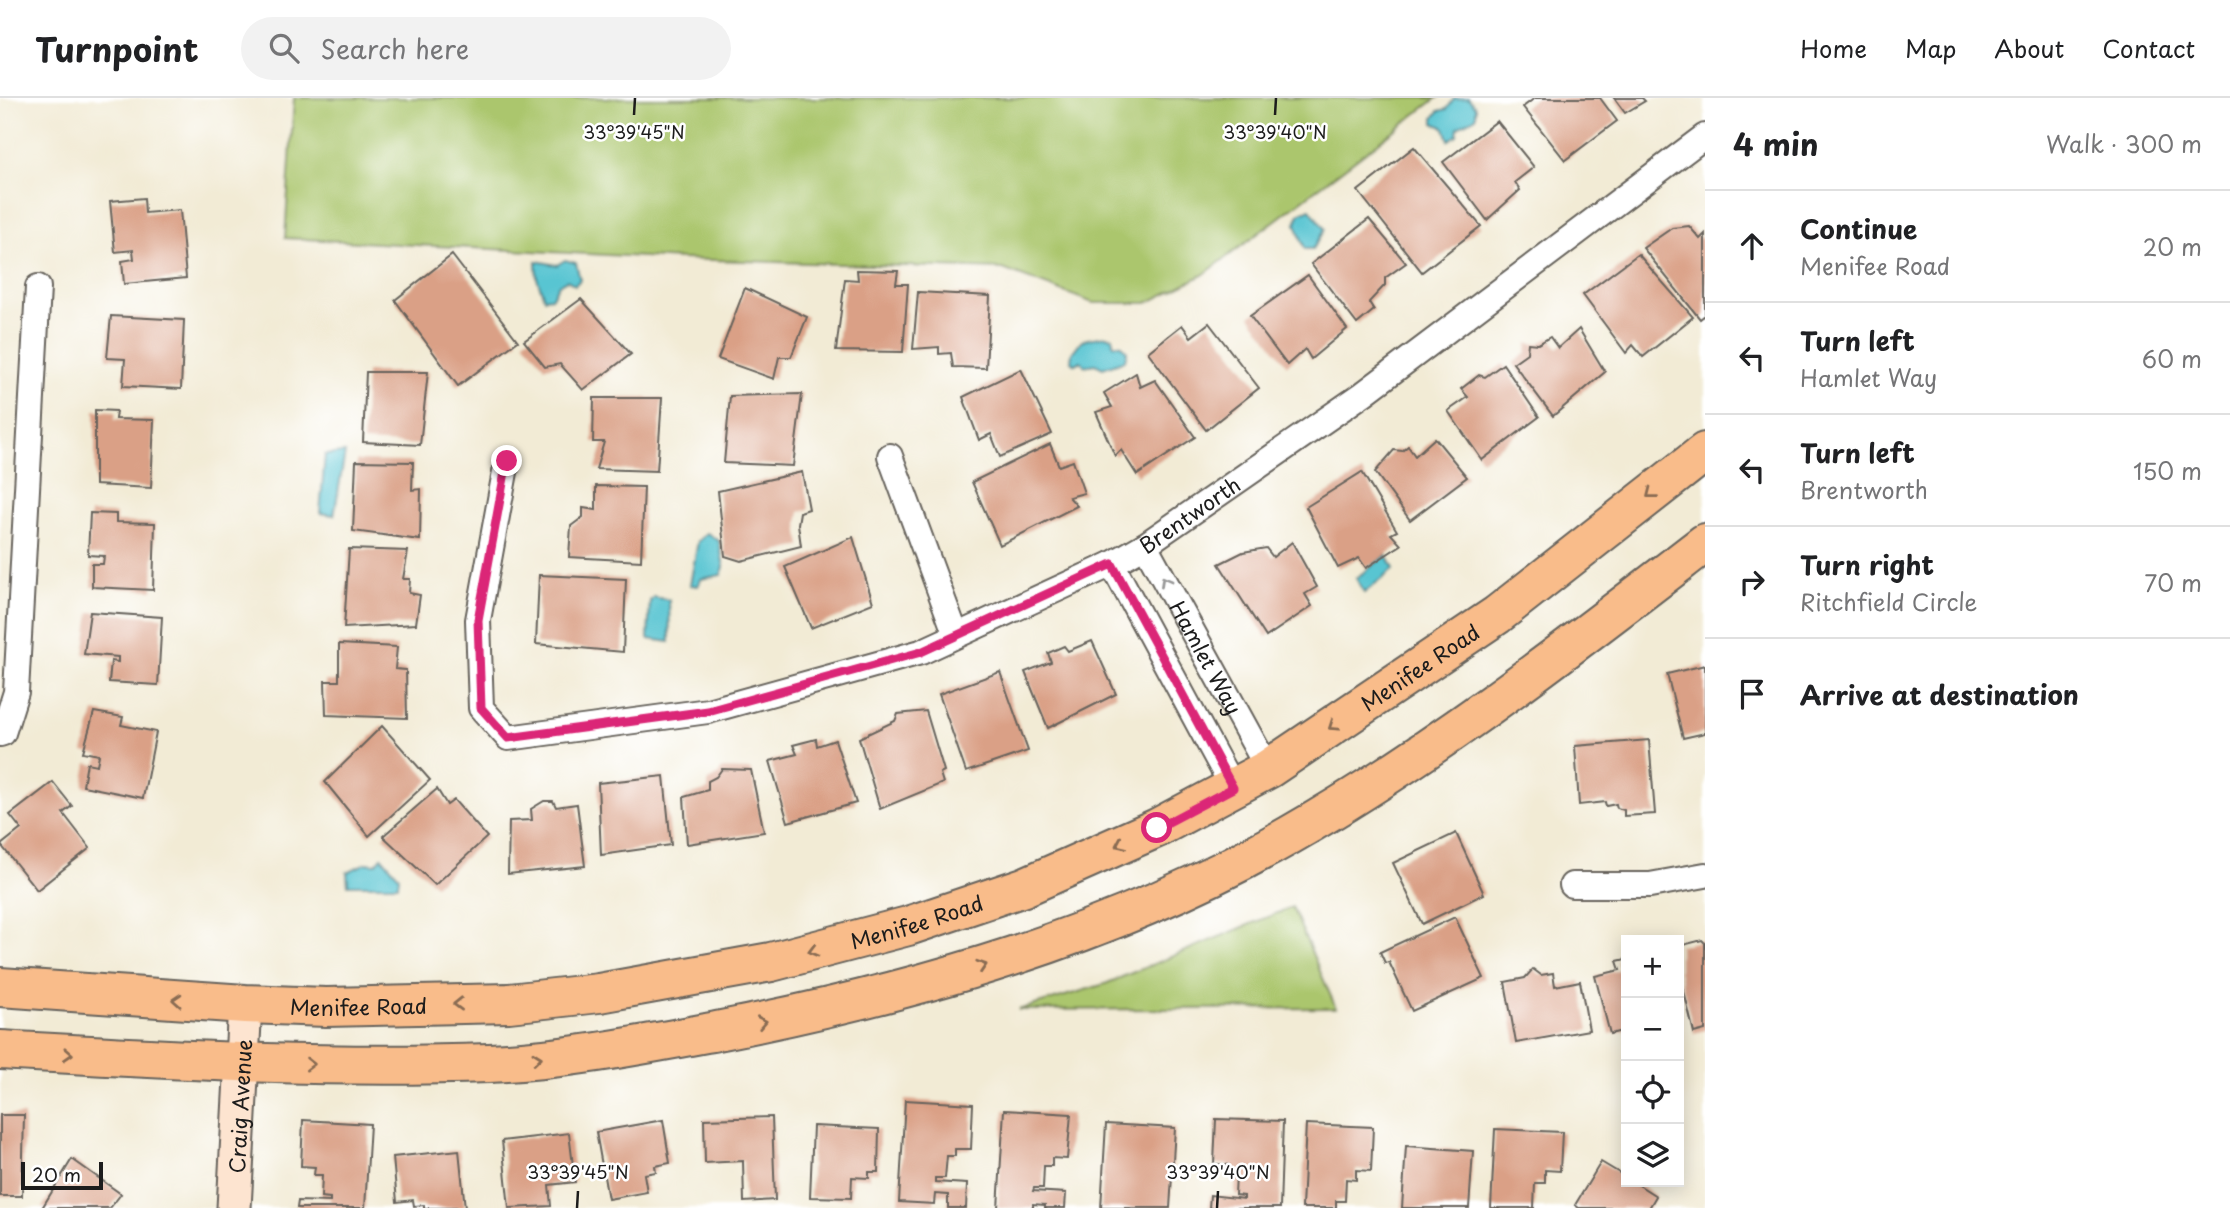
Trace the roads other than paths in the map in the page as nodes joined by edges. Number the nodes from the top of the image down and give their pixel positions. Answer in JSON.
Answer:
{"nodes":[{"id":1,"x":1705,"y":136,"type":"edge"},
{"id":2,"x":38,"y":287,"type":"dead end"},
{"id":3,"x":1705,"y":452,"type":"edge"},
{"id":4,"x":890,"y":456,"type":"dead end"},
{"id":5,"x":507,"y":461,"type":"dead end"},
{"id":6,"x":1705,"y":543,"type":"edge"},
{"id":7,"x":1145,"y":545,"type":"junction"},
{"id":8,"x":1112,"y":564,"type":"junction"},
{"id":9,"x":956,"y":635,"type":"junction"},
{"id":10,"x":0,"y":734,"type":"edge"},
{"id":11,"x":1268,"y":769,"type":"junction"},
{"id":12,"x":1233,"y":788,"type":"junction"},
{"id":13,"x":1705,"y":875,"type":"edge"},
{"id":14,"x":1572,"y":885,"type":"dead end"},
{"id":15,"x":0,"y":988,"type":"edge"},
{"id":16,"x":245,"y":1004,"type":"junction"},
{"id":17,"x":0,"y":1050,"type":"edge"},
{"id":18,"x":242,"y":1063,"type":"junction"},
{"id":19,"x":234,"y":1208,"type":"edge"}],
"edges":[{"from":1,"to":7,"type":"street","name":"Brentworth"},
{"from":2,"to":10,"type":"street"},
{"from":3,"to":11,"type":"main road","name":"Menifee Road","one_way":true},
{"from":4,"to":9,"type":"street"},
{"from":5,"to":9,"type":"street","name":"Brentworth"},
{"from":18,"to":6,"type":"main road","one_way":true},
{"from":7,"to":8,"type":"street","name":"Brentworth"},
{"from":11,"to":7,"type":"street","name":"Hamlet Way","one_way":true},
{"from":8,"to":9,"type":"street","name":"Brentworth"},
{"from":8,"to":12,"type":"street","name":"Hamlet Way"},
{"from":11,"to":12,"type":"main road","name":"Menifee Road"},
{"from":12,"to":16,"type":"main road","name":"Menifee Road","one_way":true},
{"from":13,"to":14,"type":"street"},
{"from":16,"to":15,"type":"main road","name":"Menifee Road","one_way":true},
{"from":16,"to":18,"type":"street","name":"Craig Avenue"},
{"from":17,"to":18,"type":"main road","one_way":true},
{"from":18,"to":19,"type":"street","name":"Craig Avenue"}]}
